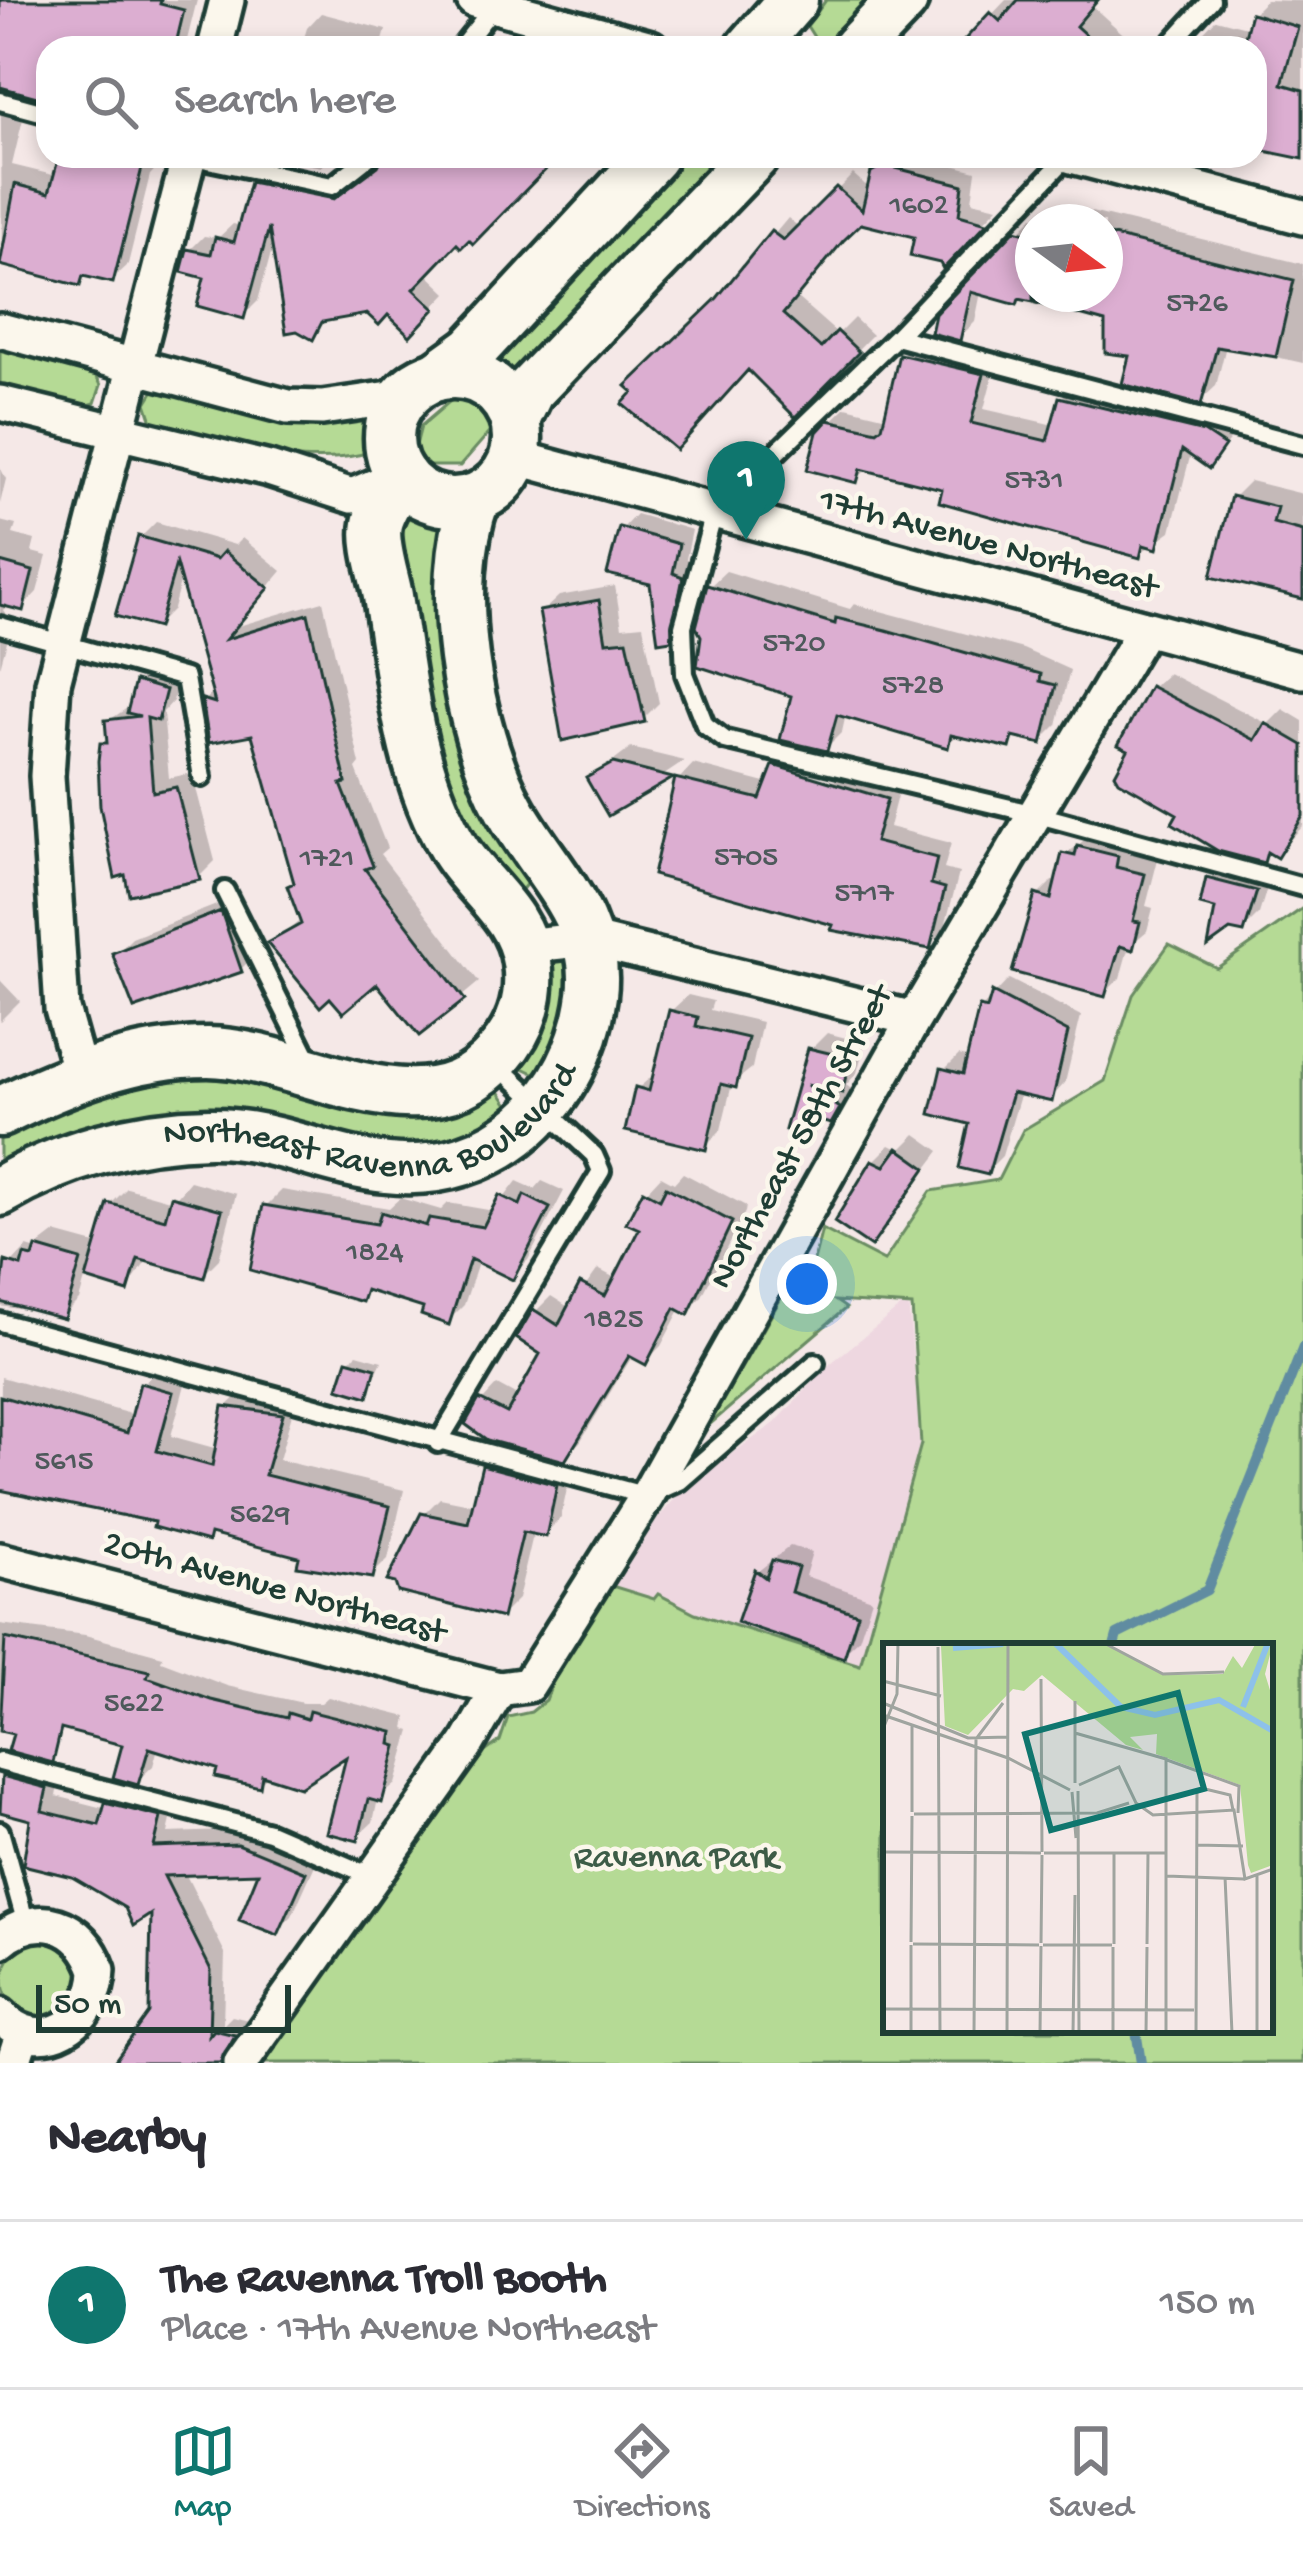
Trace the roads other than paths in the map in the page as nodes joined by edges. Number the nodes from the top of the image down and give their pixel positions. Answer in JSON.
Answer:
{"nodes":[{"id":1,"x":227,"y":0,"type":"edge"},
{"id":2,"x":793,"y":0,"type":"edge"},
{"id":3,"x":903,"y":0,"type":"edge"},
{"id":4,"x":1211,"y":0,"type":"edge"},
{"id":5,"x":484,"y":3,"type":"edge"},
{"id":6,"x":218,"y":36,"type":"edge"},
{"id":7,"x":467,"y":36,"type":"edge"},
{"id":8,"x":606,"y":36,"type":"edge"},
{"id":9,"x":762,"y":36,"type":"edge"},
{"id":10,"x":868,"y":36,"type":"edge"},
{"id":11,"x":1178,"y":36,"type":"edge"},
{"id":12,"x":0,"y":101,"type":"edge"},
{"id":13,"x":36,"y":111,"type":"edge"},
{"id":14,"x":186,"y":168,"type":"edge"},
{"id":15,"x":246,"y":168,"type":"edge"},
{"id":16,"x":355,"y":168,"type":"edge"},
{"id":17,"x":642,"y":168,"type":"edge"},
{"id":18,"x":743,"y":168,"type":"edge"},
{"id":19,"x":1058,"y":168,"type":"edge"},
{"id":20,"x":1116,"y":168,"type":"edge"},
{"id":21,"x":1303,"y":217,"type":"edge"},
{"id":22,"x":0,"y":330,"type":"edge"},
{"id":23,"x":896,"y":337,"type":"junction"},
{"id":24,"x":133,"y":366,"type":"junction"},
{"id":25,"x":420,"y":386,"type":"junction"},
{"id":26,"x":0,"y":403,"type":"edge"},
{"id":27,"x":116,"y":434,"type":"junction"},
{"id":28,"x":514,"y":438,"type":"junction"},
{"id":29,"x":1303,"y":445,"type":"edge"},
{"id":30,"x":401,"y":475,"type":"junction"},
{"id":31,"x":475,"y":499,"type":"junction"},
{"id":32,"x":364,"y":511,"type":"junction"},
{"id":33,"x":714,"y":513,"type":"junction"},
{"id":34,"x":0,"y":626,"type":"edge"},
{"id":35,"x":1145,"y":628,"type":"junction"},
{"id":36,"x":61,"y":642,"type":"junction"},
{"id":37,"x":1303,"y":671,"type":"edge"},
{"id":38,"x":202,"y":777,"type":"dead end"},
{"id":39,"x":1035,"y":814,"type":"junction"},
{"id":40,"x":1303,"y":887,"type":"edge"},
{"id":41,"x":225,"y":891,"type":"dead end"},
{"id":42,"x":588,"y":939,"type":"junction"},
{"id":43,"x":524,"y":946,"type":"junction"},
{"id":44,"x":914,"y":1018,"type":"junction"},
{"id":45,"x":494,"y":1061,"type":"junction"},
{"id":46,"x":315,"y":1071,"type":"junction"},
{"id":47,"x":81,"y":1076,"type":"junction"},
{"id":48,"x":544,"y":1110,"type":"junction"},
{"id":49,"x":0,"y":1112,"type":"edge"},
{"id":50,"x":0,"y":1191,"type":"edge"},
{"id":51,"x":0,"y":1322,"type":"edge"},
{"id":52,"x":815,"y":1364,"type":"dead end"},
{"id":53,"x":438,"y":1443,"type":"junction"},
{"id":54,"x":647,"y":1496,"type":"junction"},
{"id":55,"x":0,"y":1560,"type":"edge"},
{"id":56,"x":514,"y":1687,"type":"junction"},
{"id":57,"x":0,"y":1762,"type":"edge"},
{"id":58,"x":0,"y":1831,"type":"edge"},
{"id":59,"x":374,"y":1876,"type":"junction"},
{"id":60,"x":13,"y":1933,"type":"edge"},
{"id":61,"x":12,"y":2037,"type":"edge"},
{"id":62,"x":241,"y":2063,"type":"edge"}],
"edges":[{"from":1,"to":6,"type":"street"},
{"from":2,"to":9,"type":"main road"},
{"from":3,"to":10,"type":"main road"},
{"from":4,"to":11,"type":"lane"},
{"from":5,"to":7,"type":"lane"},
{"from":5,"to":8,"type":"street"},
{"from":12,"to":13,"type":"lane"},
{"from":14,"to":24,"type":"street"},
{"from":15,"to":16,"type":"lane"},
{"from":17,"to":25,"type":"main road"},
{"from":18,"to":28,"type":"main road"},
{"from":19,"to":23,"type":"lane"},
{"from":20,"to":21,"type":"street"},
{"from":22,"to":24,"type":"street"},
{"from":23,"to":29,"type":"lane"},
{"from":23,"to":33,"type":"lane"},
{"from":24,"to":25,"type":"street"},
{"from":24,"to":27,"type":"street"},
{"from":25,"to":28,"type":"main road"},
{"from":25,"to":30,"type":"main road"},
{"from":26,"to":27,"type":"street"},
{"from":27,"to":32,"type":"street"},
{"from":27,"to":36,"type":"street"},
{"from":28,"to":31,"type":"main road"},
{"from":28,"to":33,"type":"street","name":"17th Avenue Northeast"},
{"from":30,"to":31,"type":"main road"},
{"from":30,"to":32,"type":"main road"},
{"from":31,"to":42,"type":"main road","name":"Northeast Ravenna Boulevard"},
{"from":32,"to":43,"type":"main road","name":"Northeast Ravenna Boulevard"},
{"from":33,"to":35,"type":"street","name":"17th Avenue Northeast"},
{"from":33,"to":39,"type":"lane"},
{"from":34,"to":36,"type":"lane"},
{"from":35,"to":37,"type":"street","name":"17th Avenue Northeast"},
{"from":35,"to":39,"type":"street","name":"Northeast 58th Street"},
{"from":36,"to":38,"type":"lane"},
{"from":36,"to":47,"type":"street"},
{"from":39,"to":40,"type":"lane"},
{"from":39,"to":44,"type":"street","name":"Northeast 58th Street"},
{"from":41,"to":46,"type":"lane"},
{"from":42,"to":43,"type":"street"},
{"from":42,"to":44,"type":"street"},
{"from":42,"to":48,"type":"main road","name":"Northeast Ravenna Boulevard"},
{"from":43,"to":45,"type":"main road","name":"Northeast Ravenna Boulevard"},
{"from":44,"to":54,"type":"street","name":"Northeast 58th Street"},
{"from":45,"to":46,"type":"main road","name":"Northeast Ravenna Boulevard"},
{"from":45,"to":48,"type":"lane"},
{"from":46,"to":47,"type":"main road","name":"Northeast Ravenna Boulevard"},
{"from":47,"to":49,"type":"main road","name":"Northeast Ravenna Boulevard"},
{"from":48,"to":50,"type":"main road","name":"Northeast Ravenna Boulevard"},
{"from":48,"to":53,"type":"lane"},
{"from":51,"to":53,"type":"lane"},
{"from":52,"to":54,"type":"lane"},
{"from":53,"to":54,"type":"lane"},
{"from":54,"to":56,"type":"street","name":"Northeast 58th Street"},
{"from":55,"to":56,"type":"street","name":"20th Avenue Northeast"},
{"from":56,"to":59,"type":"street","name":"Northeast 58th Street"},
{"from":57,"to":59,"type":"lane"},
{"from":58,"to":60,"type":"lane"},
{"from":59,"to":62,"type":"street","name":"Northeast 58th Street"},
{"from":60,"to":61,"type":"street"}]}
